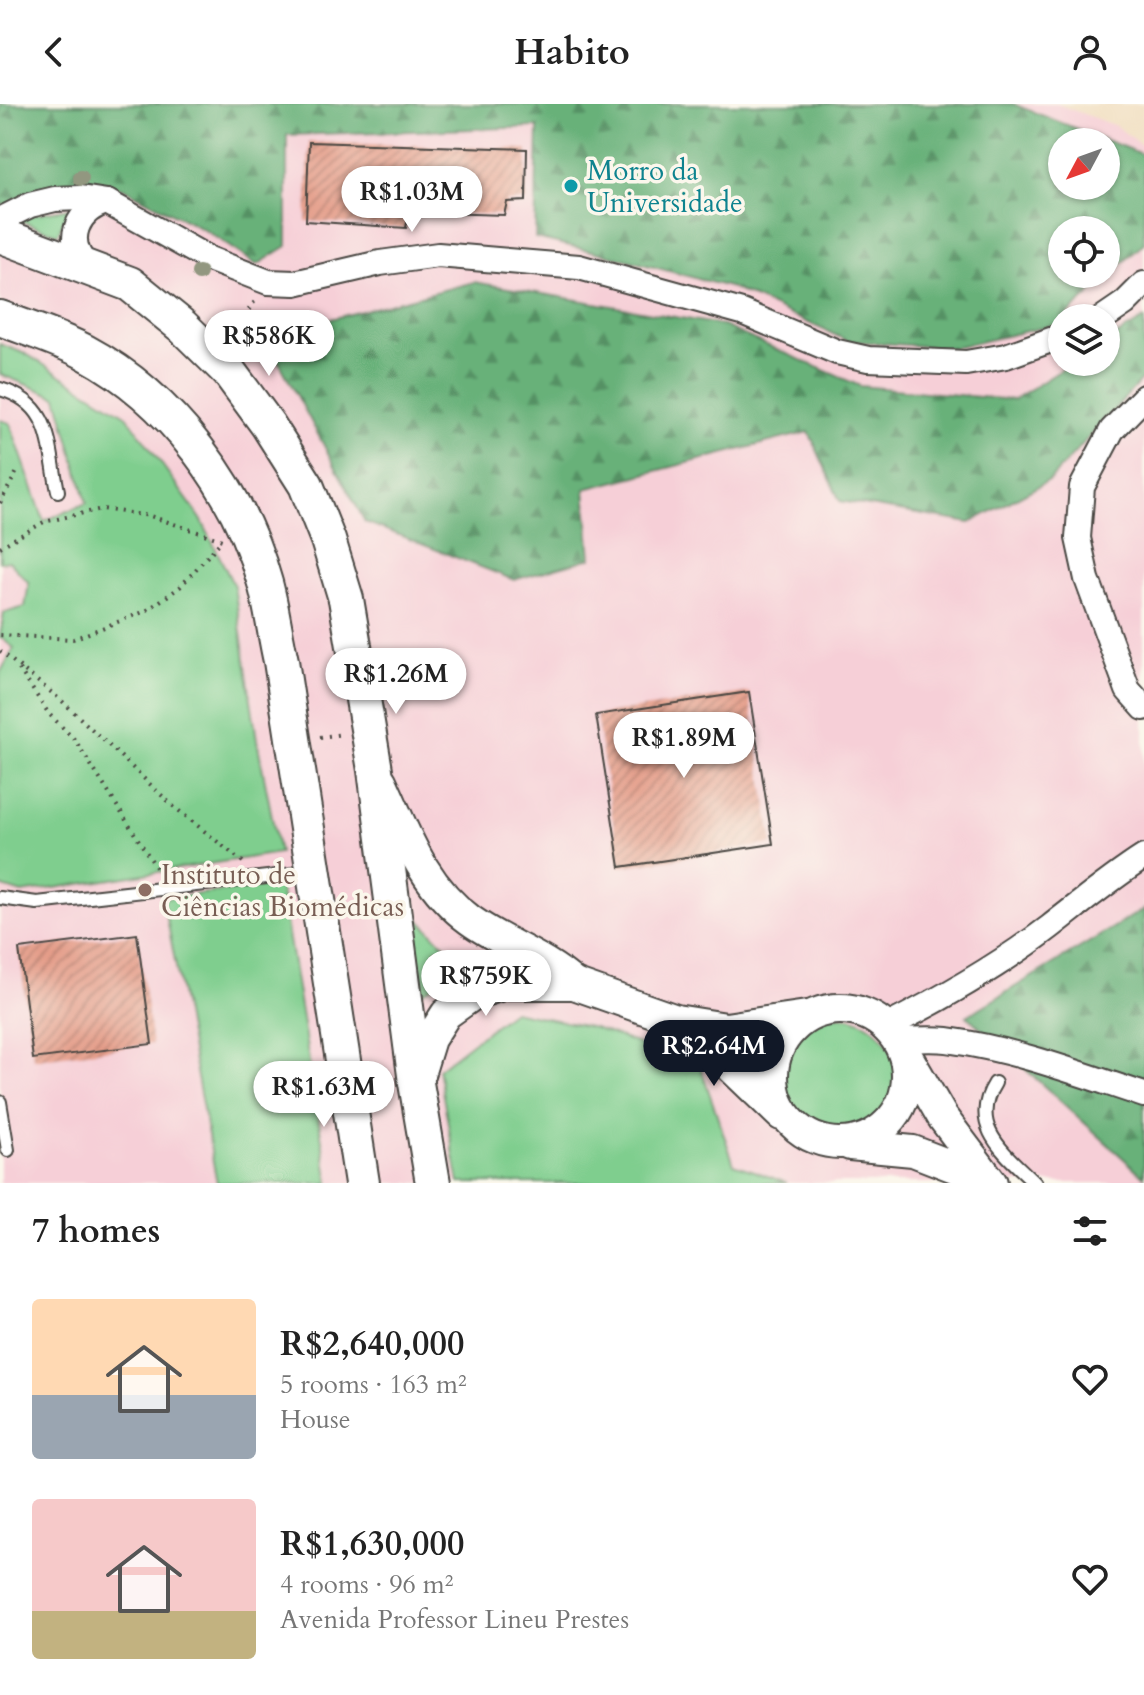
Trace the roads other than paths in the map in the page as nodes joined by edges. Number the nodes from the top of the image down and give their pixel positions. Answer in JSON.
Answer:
{"nodes":[{"id":1,"x":107,"y":202,"type":"junction"},
{"id":2,"x":0,"y":220,"type":"edge"},
{"id":3,"x":0,"y":235,"type":"edge"},
{"id":4,"x":86,"y":265,"type":"junction"},
{"id":5,"x":1144,"y":284,"type":"edge"},
{"id":6,"x":1120,"y":306,"type":"edge"},
{"id":7,"x":0,"y":318,"type":"edge"},
{"id":8,"x":1048,"y":341,"type":"edge"},
{"id":9,"x":0,"y":389,"type":"edge"},
{"id":10,"x":1144,"y":397,"type":"edge"},
{"id":11,"x":58,"y":491,"type":"dead end"},
{"id":12,"x":1144,"y":708,"type":"edge"},
{"id":13,"x":375,"y":770,"type":"junction"},
{"id":14,"x":1144,"y":857,"type":"edge"},
{"id":15,"x":314,"y":871,"type":"junction"},
{"id":16,"x":0,"y":898,"type":"edge"},
{"id":17,"x":574,"y":984,"type":"junction"},
{"id":18,"x":807,"y":1016,"type":"junction"},
{"id":19,"x":676,"y":1020,"type":"junction"},
{"id":20,"x":895,"y":1038,"type":"junction"},
{"id":21,"x":416,"y":1083,"type":"junction"},
{"id":22,"x":995,"y":1083,"type":"dead end"},
{"id":23,"x":1144,"y":1095,"type":"edge"},
{"id":24,"x":0,"y":1102,"type":"edge"},
{"id":25,"x":784,"y":1117,"type":"junction"},
{"id":26,"x":837,"y":1144,"type":"junction"},
{"id":27,"x":8,"y":1150,"type":"dead end"},
{"id":28,"x":433,"y":1182,"type":"edge"},
{"id":29,"x":991,"y":1182,"type":"edge"},
{"id":30,"x":362,"y":1183,"type":"edge"},
{"id":31,"x":1035,"y":1183,"type":"edge"}],
"edges":[{"from":1,"to":2,"type":"street"},
{"from":1,"to":4,"type":"street"},
{"from":1,"to":8,"type":"street"},
{"from":3,"to":4,"type":"main road"},
{"from":4,"to":13,"type":"main road"},
{"from":5,"to":6,"type":"street"},
{"from":7,"to":15,"type":"main road"},
{"from":9,"to":11,"type":"lane"},
{"from":10,"to":12,"type":"street"},
{"from":13,"to":17,"type":"street"},
{"from":13,"to":21,"type":"main road"},
{"from":14,"to":20,"type":"street"},
{"from":15,"to":16,"type":"lane"},
{"from":15,"to":30,"type":"main road"},
{"from":17,"to":19,"type":"street"},
{"from":17,"to":21,"type":"street"},
{"from":18,"to":19,"type":"street"},
{"from":18,"to":20,"type":"street"},
{"from":18,"to":25,"type":"street"},
{"from":19,"to":25,"type":"street"},
{"from":20,"to":23,"type":"street"},
{"from":20,"to":26,"type":"street"},
{"from":20,"to":29,"type":"street"},
{"from":21,"to":28,"type":"main road"},
{"from":22,"to":31,"type":"lane"},
{"from":24,"to":27,"type":"lane"},
{"from":25,"to":26,"type":"street"},
{"from":26,"to":29,"type":"street"}]}
